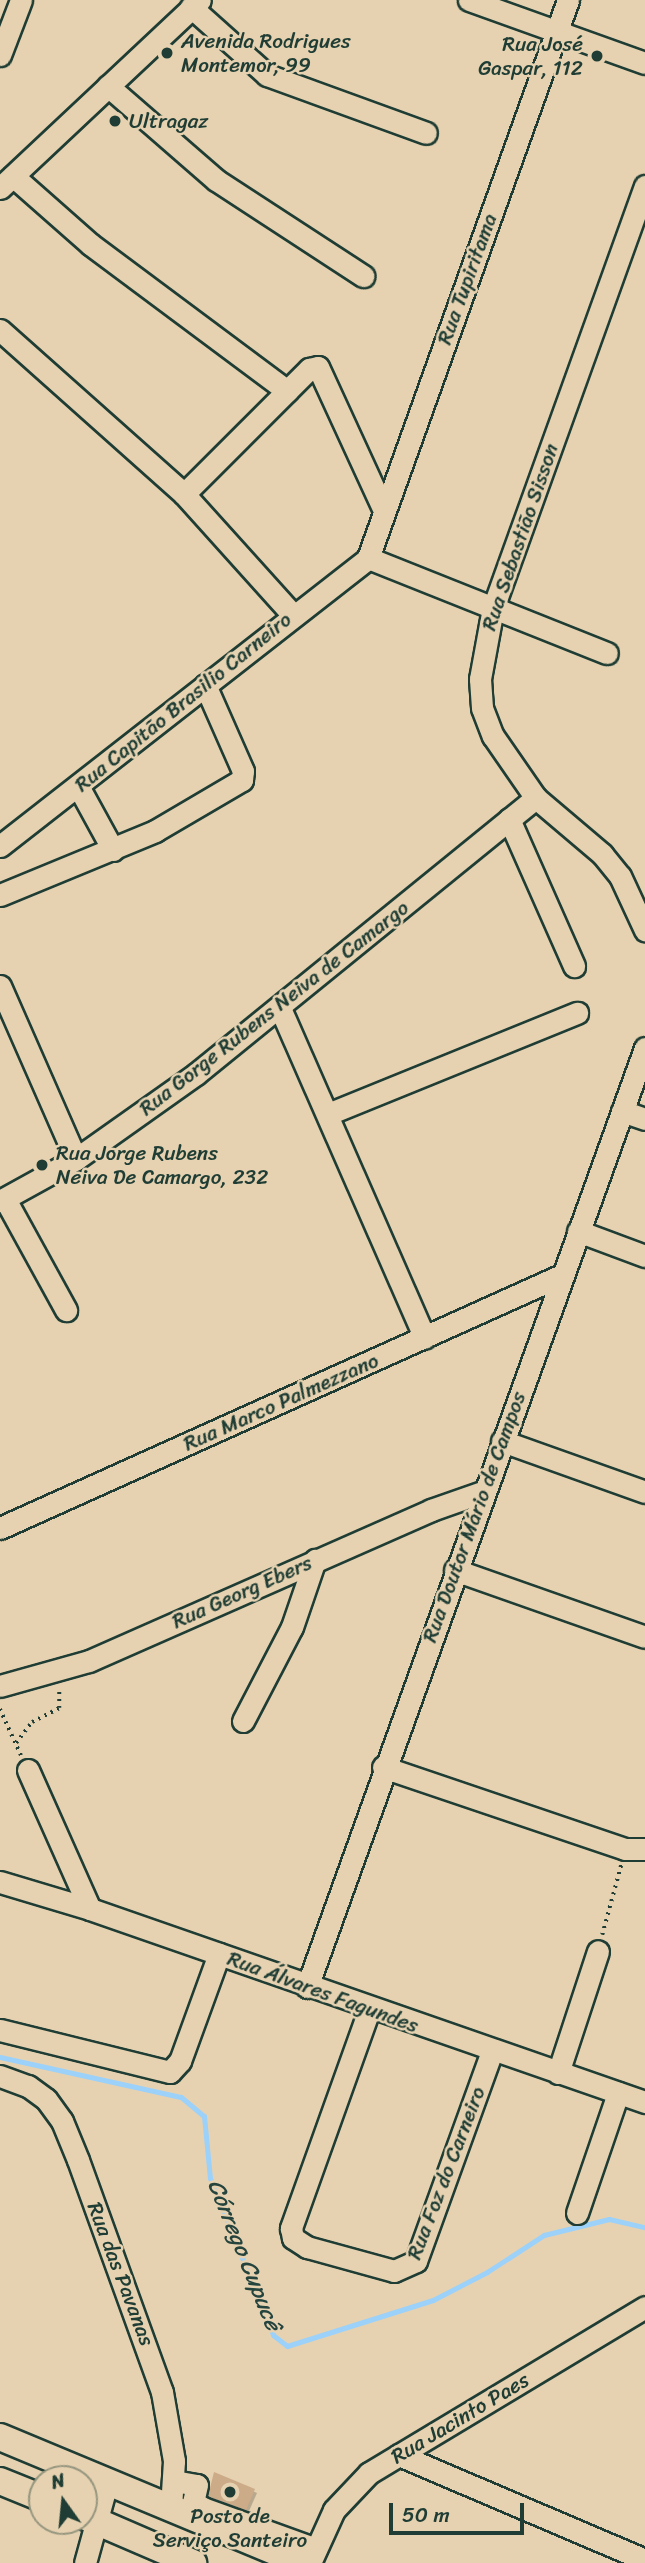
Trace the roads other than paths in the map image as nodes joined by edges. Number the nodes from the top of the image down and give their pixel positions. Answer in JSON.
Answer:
{"nodes":[{"id":1,"x":21,"y":0,"type":"edge"},
{"id":2,"x":468,"y":0,"type":"edge"},
{"id":3,"x":568,"y":0,"type":"edge"},
{"id":4,"x":196,"y":4,"type":"edge"},
{"id":5,"x":556,"y":32,"type":"junction"},
{"id":6,"x":0,"y":55,"type":"edge"},
{"id":7,"x":645,"y":63,"type":"edge"},
{"id":8,"x":108,"y":86,"type":"junction"},
{"id":9,"x":426,"y":132,"type":"dead end"},
{"id":10,"x":6,"y":182,"type":"edge"},
{"id":11,"x":645,"y":186,"type":"edge"},
{"id":12,"x":363,"y":276,"type":"dead end"},
{"id":13,"x":0,"y":330,"type":"edge"},
{"id":14,"x":287,"y":391,"type":"junction"},
{"id":15,"x":184,"y":494,"type":"junction"},
{"id":16,"x":383,"y":508,"type":"junction"},
{"id":17,"x":368,"y":558,"type":"junction"},
{"id":18,"x":493,"y":608,"type":"junction"},
{"id":19,"x":293,"y":615,"type":"junction"},
{"id":20,"x":607,"y":653,"type":"dead end"},
{"id":21,"x":205,"y":685,"type":"junction"},
{"id":22,"x":78,"y":786,"type":"junction"},
{"id":23,"x":536,"y":798,"type":"junction"},
{"id":24,"x":509,"y":819,"type":"junction"},
{"id":25,"x":0,"y":846,"type":"edge"},
{"id":26,"x":113,"y":850,"type":"junction"},
{"id":27,"x":0,"y":895,"type":"edge"},
{"id":28,"x":645,"y":930,"type":"edge"},
{"id":29,"x":575,"y":966,"type":"dead end"},
{"id":30,"x":0,"y":986,"type":"edge"},
{"id":31,"x":280,"y":1008,"type":"junction"},
{"id":32,"x":577,"y":1013,"type":"dead end"},
{"id":33,"x":645,"y":1048,"type":"edge"},
{"id":34,"x":622,"y":1111,"type":"junction"},
{"id":35,"x":328,"y":1114,"type":"junction"},
{"id":36,"x":645,"y":1119,"type":"edge"},
{"id":37,"x":76,"y":1159,"type":"junction"},
{"id":38,"x":3,"y":1200,"type":"edge"},
{"id":39,"x":578,"y":1231,"type":"junction"},
{"id":40,"x":645,"y":1256,"type":"edge"},
{"id":41,"x":562,"y":1275,"type":"junction"},
{"id":42,"x":66,"y":1310,"type":"dead end"},
{"id":43,"x":425,"y":1338,"type":"junction"},
{"id":44,"x":502,"y":1441,"type":"junction"},
{"id":45,"x":482,"y":1492,"type":"junction"},
{"id":46,"x":645,"y":1492,"type":"edge"},
{"id":47,"x":0,"y":1528,"type":"edge"},
{"id":48,"x":315,"y":1560,"type":"junction"},
{"id":49,"x":455,"y":1570,"type":"junction"},
{"id":50,"x":645,"y":1637,"type":"edge"},
{"id":51,"x":0,"y":1686,"type":"edge"},
{"id":52,"x":243,"y":1721,"type":"dead end"},
{"id":53,"x":383,"y":1767,"type":"junction"},
{"id":54,"x":28,"y":1770,"type":"road end"},
{"id":55,"x":635,"y":1849,"type":"edge"},
{"id":56,"x":0,"y":1882,"type":"edge"},
{"id":57,"x":90,"y":1909,"type":"junction"},
{"id":58,"x":598,"y":1951,"type":"road end"},
{"id":59,"x":219,"y":1954,"type":"junction"},
{"id":60,"x":307,"y":1987,"type":"junction"},
{"id":61,"x":369,"y":2010,"type":"junction"},
{"id":62,"x":0,"y":2031,"type":"edge"},
{"id":63,"x":492,"y":2051,"type":"junction"},
{"id":64,"x":558,"y":2073,"type":"junction"},
{"id":65,"x":0,"y":2076,"type":"edge"},
{"id":66,"x":618,"y":2093,"type":"junction"},
{"id":67,"x":645,"y":2102,"type":"edge"},
{"id":68,"x":577,"y":2213,"type":"dead end"},
{"id":69,"x":645,"y":2307,"type":"edge"},
{"id":70,"x":0,"y":2437,"type":"edge"},
{"id":71,"x":399,"y":2455,"type":"junction"},
{"id":72,"x":0,"y":2481,"type":"edge"},
{"id":73,"x":174,"y":2482,"type":"junction"},
{"id":74,"x":107,"y":2483,"type":"junction"},
{"id":75,"x":28,"y":2492,"type":"edge"},
{"id":76,"x":98,"y":2502,"type":"edge"},
{"id":77,"x":171,"y":2508,"type":"junction"},
{"id":78,"x":98,"y":2522,"type":"edge"},
{"id":79,"x":88,"y":2535,"type":"edge"},
{"id":80,"x":310,"y":2558,"type":"edge"},
{"id":81,"x":645,"y":2560,"type":"edge"},
{"id":82,"x":85,"y":2563,"type":"edge"},
{"id":83,"x":193,"y":2563,"type":"edge"}],
"edges":[{"from":1,"to":6,"type":"street"},
{"from":2,"to":5,"type":"street"},
{"from":3,"to":5,"type":"street","name":"Rua Tupiritama"},
{"from":4,"to":8,"type":"street"},
{"from":4,"to":9,"type":"street"},
{"from":5,"to":7,"type":"street"},
{"from":5,"to":16,"type":"street","name":"Rua Tupiritama"},
{"from":8,"to":10,"type":"street"},
{"from":8,"to":12,"type":"street"},
{"from":10,"to":14,"type":"street"},
{"from":11,"to":18,"type":"street","name":"Rua Sebastião Sisson"},
{"from":13,"to":15,"type":"street"},
{"from":14,"to":15,"type":"street"},
{"from":14,"to":16,"type":"street"},
{"from":15,"to":19,"type":"street"},
{"from":16,"to":17,"type":"street","name":"Rua Tupiritama"},
{"from":17,"to":18,"type":"street"},
{"from":17,"to":19,"type":"street","name":"Rua Capitão Brasilio Carneiro"},
{"from":18,"to":20,"type":"street"},
{"from":18,"to":23,"type":"street","name":"Rua Sebastião Sisson"},
{"from":19,"to":21,"type":"street","name":"Rua Capitão Brasilio Carneiro"},
{"from":21,"to":22,"type":"street","name":"Rua Capitão Brasilio Carneiro"},
{"from":21,"to":26,"type":"street"},
{"from":22,"to":25,"type":"street","name":"Rua Capitão Brasilio Carneiro"},
{"from":22,"to":26,"type":"street"},
{"from":23,"to":24,"type":"street","name":"Rua Gorge Rubens Neiva de Camargo"},
{"from":23,"to":28,"type":"street","name":"Rua Sebastião Sisson"},
{"from":24,"to":29,"type":"street"},
{"from":24,"to":31,"type":"street","name":"Rua Gorge Rubens Neiva de Camargo"},
{"from":26,"to":27,"type":"street"},
{"from":30,"to":37,"type":"street"},
{"from":31,"to":35,"type":"street"},
{"from":31,"to":37,"type":"street","name":"Rua Gorge Rubens Neiva de Camargo"},
{"from":32,"to":35,"type":"street"},
{"from":33,"to":34,"type":"street","name":"Rua Doutor Mário de Campos"},
{"from":34,"to":36,"type":"street"},
{"from":34,"to":39,"type":"street","name":"Rua Doutor Mário de Campos"},
{"from":35,"to":43,"type":"street"},
{"from":37,"to":38,"type":"street","name":"Rua Gorge Rubens Neiva de Camargo"},
{"from":38,"to":42,"type":"street"},
{"from":39,"to":40,"type":"street"},
{"from":39,"to":41,"type":"street","name":"Rua Doutor Mário de Campos"},
{"from":41,"to":43,"type":"street","name":"Rua Marco Palmezzano"},
{"from":41,"to":44,"type":"street","name":"Rua Doutor Mário de Campos"},
{"from":43,"to":47,"type":"street","name":"Rua Marco Palmezzano"},
{"from":44,"to":45,"type":"street","name":"Rua Doutor Mário de Campos"},
{"from":44,"to":46,"type":"street"},
{"from":45,"to":48,"type":"street","name":"Rua Georg Ebers"},
{"from":45,"to":49,"type":"street","name":"Rua Doutor Mário de Campos"},
{"from":48,"to":51,"type":"street","name":"Rua Georg Ebers"},
{"from":48,"to":52,"type":"street"},
{"from":49,"to":50,"type":"street"},
{"from":49,"to":53,"type":"street","name":"Rua Doutor Mário de Campos"},
{"from":53,"to":55,"type":"street"},
{"from":53,"to":60,"type":"street","name":"Rua Doutor Mário de Campos"},
{"from":54,"to":57,"type":"street"},
{"from":56,"to":57,"type":"street","name":"Rua Álvares Fagundes"},
{"from":57,"to":59,"type":"street","name":"Rua Álvares Fagundes"},
{"from":58,"to":64,"type":"street"},
{"from":59,"to":60,"type":"street","name":"Rua Álvares Fagundes"},
{"from":59,"to":62,"type":"street"},
{"from":60,"to":61,"type":"street","name":"Rua Álvares Fagundes"},
{"from":61,"to":63,"type":"street","name":"Rua Álvares Fagundes"},
{"from":61,"to":63,"type":"street","name":"Rua Foz do Carneiro"},
{"from":63,"to":64,"type":"street","name":"Rua Álvares Fagundes"},
{"from":64,"to":66,"type":"street","name":"Rua Álvares Fagundes"},
{"from":65,"to":73,"type":"street","name":"Rua das Pavanas"},
{"from":66,"to":67,"type":"street","name":"Rua Álvares Fagundes"},
{"from":66,"to":68,"type":"street"},
{"from":69,"to":71,"type":"street","name":"Rua Jacinto Paes"},
{"from":70,"to":74,"type":"main road"},
{"from":71,"to":80,"type":"street","name":"Rua Jacinto Paes"},
{"from":71,"to":81,"type":"street"},
{"from":72,"to":75,"type":"main road"},
{"from":73,"to":77,"type":"street","name":"Rua das Pavanas"},
{"from":73,"to":80,"type":"street"},
{"from":74,"to":76,"type":"street"},
{"from":74,"to":77,"type":"main road"},
{"from":77,"to":80,"type":"main road"},
{"from":78,"to":83,"type":"main road"},
{"from":79,"to":82,"type":"street"}]}
